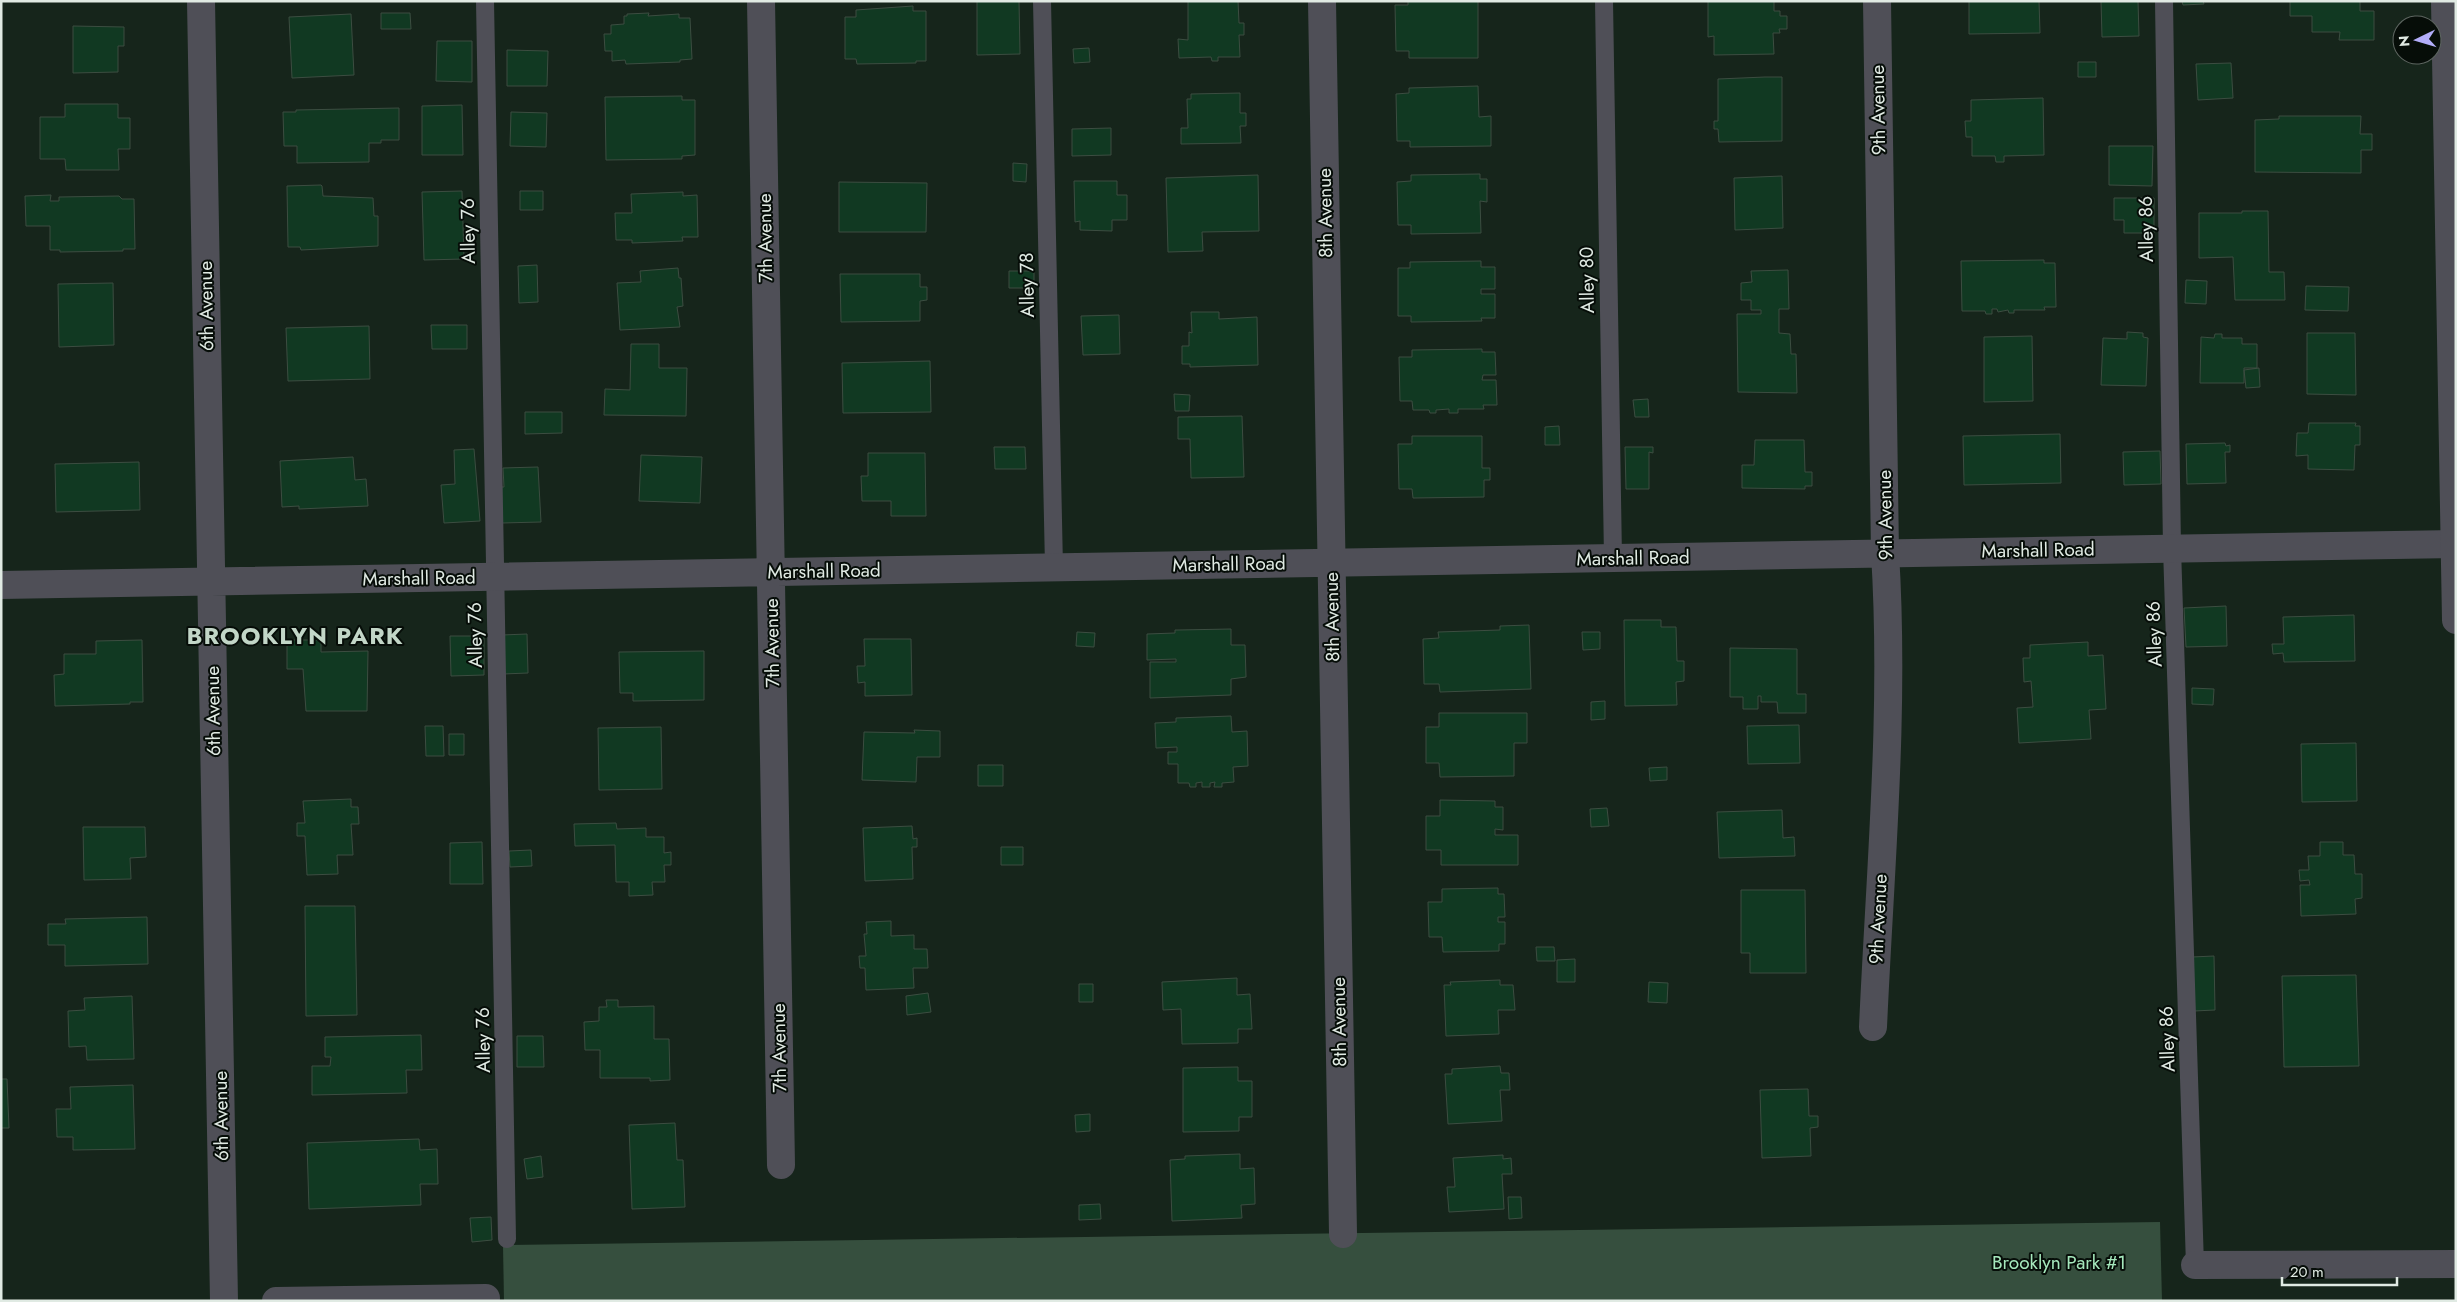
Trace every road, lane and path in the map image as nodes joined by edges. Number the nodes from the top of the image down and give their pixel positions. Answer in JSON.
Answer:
{"nodes":[{"id":1,"x":200,"y":1,"type":"edge"},
{"id":2,"x":485,"y":1,"type":"edge"},
{"id":3,"x":761,"y":1,"type":"edge"},
{"id":4,"x":1042,"y":1,"type":"edge"},
{"id":5,"x":1322,"y":1,"type":"edge"},
{"id":6,"x":1604,"y":1,"type":"edge"},
{"id":7,"x":1877,"y":1,"type":"edge"},
{"id":8,"x":2164,"y":1,"type":"edge"},
{"id":9,"x":2445,"y":1,"type":"edge"},
{"id":10,"x":2455,"y":544,"type":"edge"},
{"id":11,"x":2172,"y":548,"type":"junction"},
{"id":12,"x":1885,"y":553,"type":"junction"},
{"id":13,"x":1613,"y":558,"type":"junction"},
{"id":14,"x":1331,"y":563,"type":"junction"},
{"id":15,"x":1054,"y":567,"type":"junction"},
{"id":16,"x":770,"y":572,"type":"junction"},
{"id":17,"x":496,"y":577,"type":"junction"},
{"id":18,"x":211,"y":582,"type":"junction"},
{"id":19,"x":1,"y":585,"type":"edge"},
{"id":20,"x":2456,"y":620,"type":"edge"},
{"id":21,"x":1872,"y":1028,"type":"dead end"},
{"id":22,"x":781,"y":1165,"type":"dead end"},
{"id":23,"x":1342,"y":1234,"type":"dead end"},
{"id":24,"x":508,"y":1239,"type":"dead end"},
{"id":25,"x":2456,"y":1264,"type":"edge"},
{"id":26,"x":2196,"y":1265,"type":"joint"},
{"id":27,"x":486,"y":1298,"type":"dead end"},
{"id":28,"x":224,"y":1301,"type":"edge"},
{"id":29,"x":276,"y":1301,"type":"edge"}],
"edges":[{"from":1,"to":18,"type":"street","name":"6th Avenue"},
{"from":2,"to":17,"type":"lane","name":"Alley 76"},
{"from":3,"to":16,"type":"street","name":"7th Avenue"},
{"from":4,"to":15,"type":"lane","name":"Alley 78"},
{"from":5,"to":14,"type":"street","name":"8th Avenue"},
{"from":6,"to":13,"type":"lane","name":"Alley 80"},
{"from":7,"to":12,"type":"street","name":"9th Avenue"},
{"from":8,"to":11,"type":"lane","name":"Alley 86"},
{"from":9,"to":10,"type":"street"},
{"from":10,"to":11,"type":"street","name":"Marshall Road"},
{"from":10,"to":20,"type":"street"},
{"from":11,"to":12,"type":"street","name":"Marshall Road"},
{"from":11,"to":26,"type":"lane","name":"Alley 86"},
{"from":12,"to":13,"type":"street","name":"Marshall Road"},
{"from":12,"to":21,"type":"street","name":"9th Avenue"},
{"from":13,"to":14,"type":"street","name":"Marshall Road"},
{"from":14,"to":15,"type":"street","name":"Marshall Road"},
{"from":14,"to":23,"type":"street","name":"8th Avenue"},
{"from":15,"to":16,"type":"street","name":"Marshall Road"},
{"from":16,"to":17,"type":"street","name":"Marshall Road"},
{"from":16,"to":22,"type":"street","name":"7th Avenue"},
{"from":17,"to":18,"type":"street","name":"Marshall Road"},
{"from":17,"to":24,"type":"lane","name":"Alley 76"},
{"from":18,"to":19,"type":"street","name":"Marshall Road"},
{"from":18,"to":28,"type":"street","name":"6th Avenue"},
{"from":25,"to":26,"type":"street"},
{"from":27,"to":29,"type":"street"}]}
